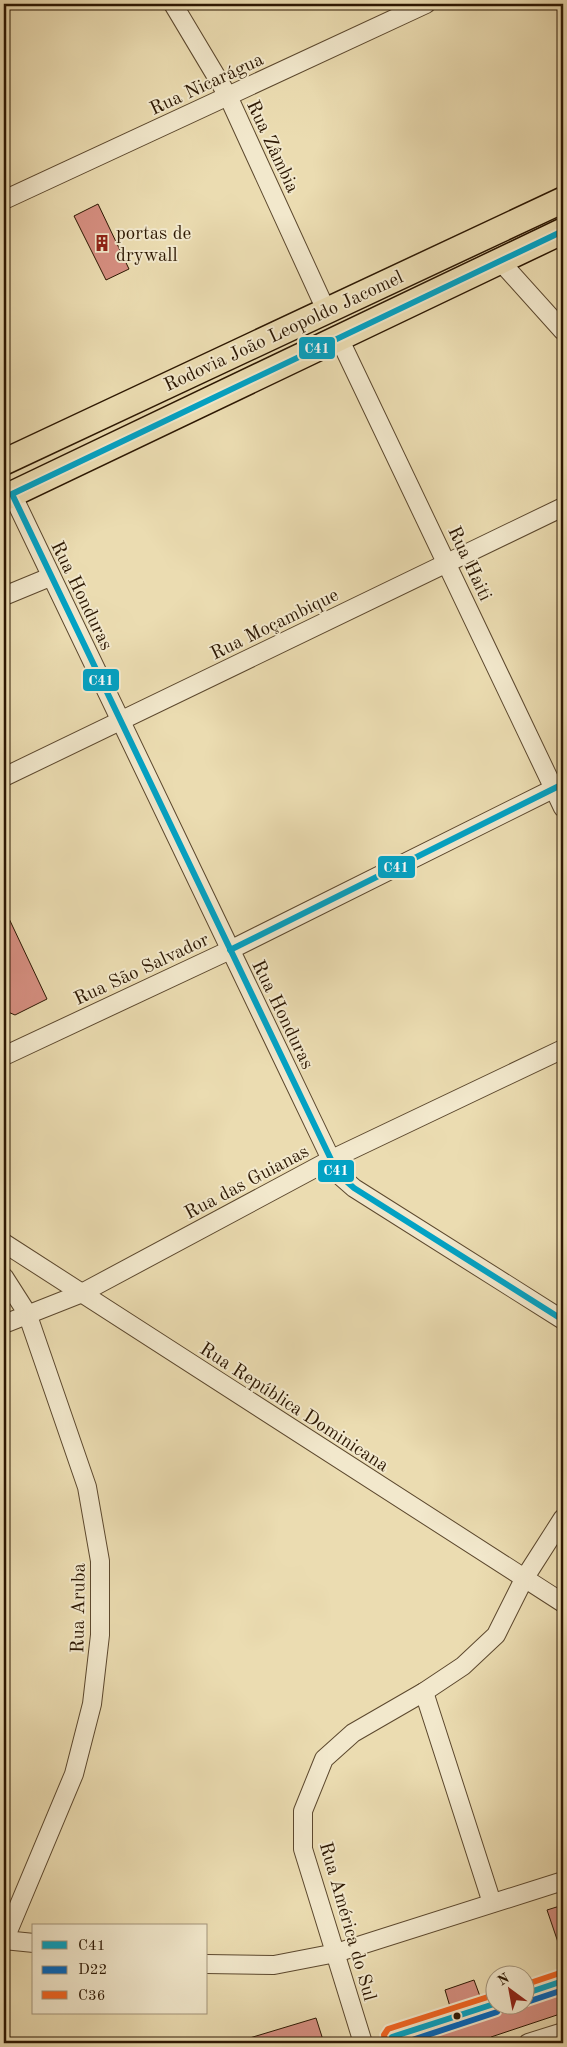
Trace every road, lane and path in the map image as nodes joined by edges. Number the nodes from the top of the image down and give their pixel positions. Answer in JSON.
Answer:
{"nodes":[{"id":1,"x":173,"y":4,"type":"edge"},
{"id":2,"x":426,"y":4,"type":"edge"},
{"id":3,"x":228,"y":96,"type":"junction"},
{"id":4,"x":4,"y":200,"type":"edge"},
{"id":5,"x":563,"y":200,"type":"edge"},
{"id":6,"x":563,"y":231,"type":"edge"},
{"id":7,"x":500,"y":261,"type":"junction"},
{"id":8,"x":326,"y":310,"type":"junction"},
{"id":9,"x":563,"y":331,"type":"edge"},
{"id":10,"x":339,"y":338,"type":"junction"},
{"id":11,"x":4,"y":462,"type":"edge"},
{"id":12,"x":8,"y":496,"type":"edge"},
{"id":13,"x":563,"y":507,"type":"edge"},
{"id":14,"x":448,"y":563,"type":"junction"},
{"id":15,"x":50,"y":577,"type":"junction"},
{"id":16,"x":4,"y":596,"type":"edge"},
{"id":17,"x":121,"y":721,"type":"junction"},
{"id":18,"x":4,"y":777,"type":"edge"},
{"id":19,"x":559,"y":786,"type":"edge"},
{"id":20,"x":563,"y":808,"type":"edge"},
{"id":21,"x":230,"y":950,"type":"junction"},
{"id":22,"x":563,"y":1048,"type":"edge"},
{"id":23,"x":4,"y":1056,"type":"edge"},
{"id":24,"x":330,"y":1160,"type":"junction"},
{"id":25,"x":4,"y":1244,"type":"edge"},
{"id":26,"x":4,"y":1277,"type":"edge"},
{"id":27,"x":80,"y":1294,"type":"junction"},
{"id":28,"x":27,"y":1313,"type":"junction"},
{"id":29,"x":563,"y":1320,"type":"edge"},
{"id":30,"x":4,"y":1324,"type":"edge"},
{"id":31,"x":563,"y":1518,"type":"edge"},
{"id":32,"x":524,"y":1579,"type":"junction"},
{"id":33,"x":563,"y":1603,"type":"edge"},
{"id":34,"x":424,"y":1692,"type":"junction"},
{"id":35,"x":563,"y":1880,"type":"edge"},
{"id":36,"x":492,"y":1903,"type":"junction"},
{"id":37,"x":4,"y":1940,"type":"edge"},
{"id":38,"x":32,"y":1943,"type":"edge"},
{"id":39,"x":336,"y":1953,"type":"junction"},
{"id":40,"x":208,"y":1964,"type":"edge"},
{"id":41,"x":563,"y":2032,"type":"edge"},
{"id":42,"x":362,"y":2043,"type":"edge"},
{"id":43,"x":528,"y":2043,"type":"edge"}],
"edges":[{"from":1,"to":3,"type":"street","name":"Rua Zâmbia"},
{"from":2,"to":3,"type":"street","name":"Rua Nicarágua"},
{"from":3,"to":4,"type":"street","name":"Rua Nicarágua"},
{"from":3,"to":8,"type":"street","name":"Rua Zâmbia"},
{"from":5,"to":8,"type":"highway","name":"Rodovia João Leopoldo Jacomel"},
{"from":6,"to":7,"type":"highway","name":"Rodovia João Leopoldo Jacomel"},
{"from":7,"to":9,"type":"street"},
{"from":7,"to":10,"type":"highway","name":"Rodovia João Leopoldo Jacomel"},
{"from":8,"to":11,"type":"highway","name":"Rodovia João Leopoldo Jacomel"},
{"from":10,"to":12,"type":"highway","name":"Rodovia João Leopoldo Jacomel"},
{"from":10,"to":14,"type":"street","name":"Rua Haiti"},
{"from":12,"to":15,"type":"street","name":"Rua Honduras"},
{"from":13,"to":14,"type":"street","name":"Rua Moçambique"},
{"from":14,"to":17,"type":"street","name":"Rua Moçambique"},
{"from":14,"to":19,"type":"street","name":"Rua Haiti"},
{"from":15,"to":16,"type":"street"},
{"from":15,"to":17,"type":"street","name":"Rua Honduras"},
{"from":17,"to":18,"type":"street","name":"Rua Moçambique"},
{"from":17,"to":21,"type":"street","name":"Rua Honduras"},
{"from":19,"to":20,"type":"street","name":"Rua Haiti"},
{"from":19,"to":21,"type":"street","name":"Rua São Salvador"},
{"from":21,"to":23,"type":"street","name":"Rua São Salvador"},
{"from":21,"to":24,"type":"street","name":"Rua Honduras"},
{"from":22,"to":24,"type":"street","name":"Rua das Guianas"},
{"from":24,"to":27,"type":"street","name":"Rua das Guianas"},
{"from":24,"to":29,"type":"street","name":"Rua Honduras"},
{"from":25,"to":27,"type":"street","name":"Rua República Dominicana"},
{"from":26,"to":28,"type":"street","name":"Rua Aruba"},
{"from":27,"to":28,"type":"street","name":"Rua das Guianas"},
{"from":27,"to":32,"type":"street","name":"Rua República Dominicana"},
{"from":28,"to":30,"type":"street","name":"Rua das Guianas"},
{"from":28,"to":37,"type":"street","name":"Rua Aruba"},
{"from":31,"to":32,"type":"street","name":"Rua América do Sul"},
{"from":32,"to":33,"type":"street","name":"Rua República Dominicana"},
{"from":32,"to":34,"type":"street","name":"Rua América do Sul"},
{"from":34,"to":36,"type":"street"},
{"from":34,"to":39,"type":"street","name":"Rua América do Sul"},
{"from":35,"to":36,"type":"street"},
{"from":36,"to":39,"type":"street"},
{"from":37,"to":38,"type":"street"},
{"from":39,"to":40,"type":"street"},
{"from":39,"to":42,"type":"street","name":"Rua América do Sul"},
{"from":41,"to":43,"type":"street"}]}
